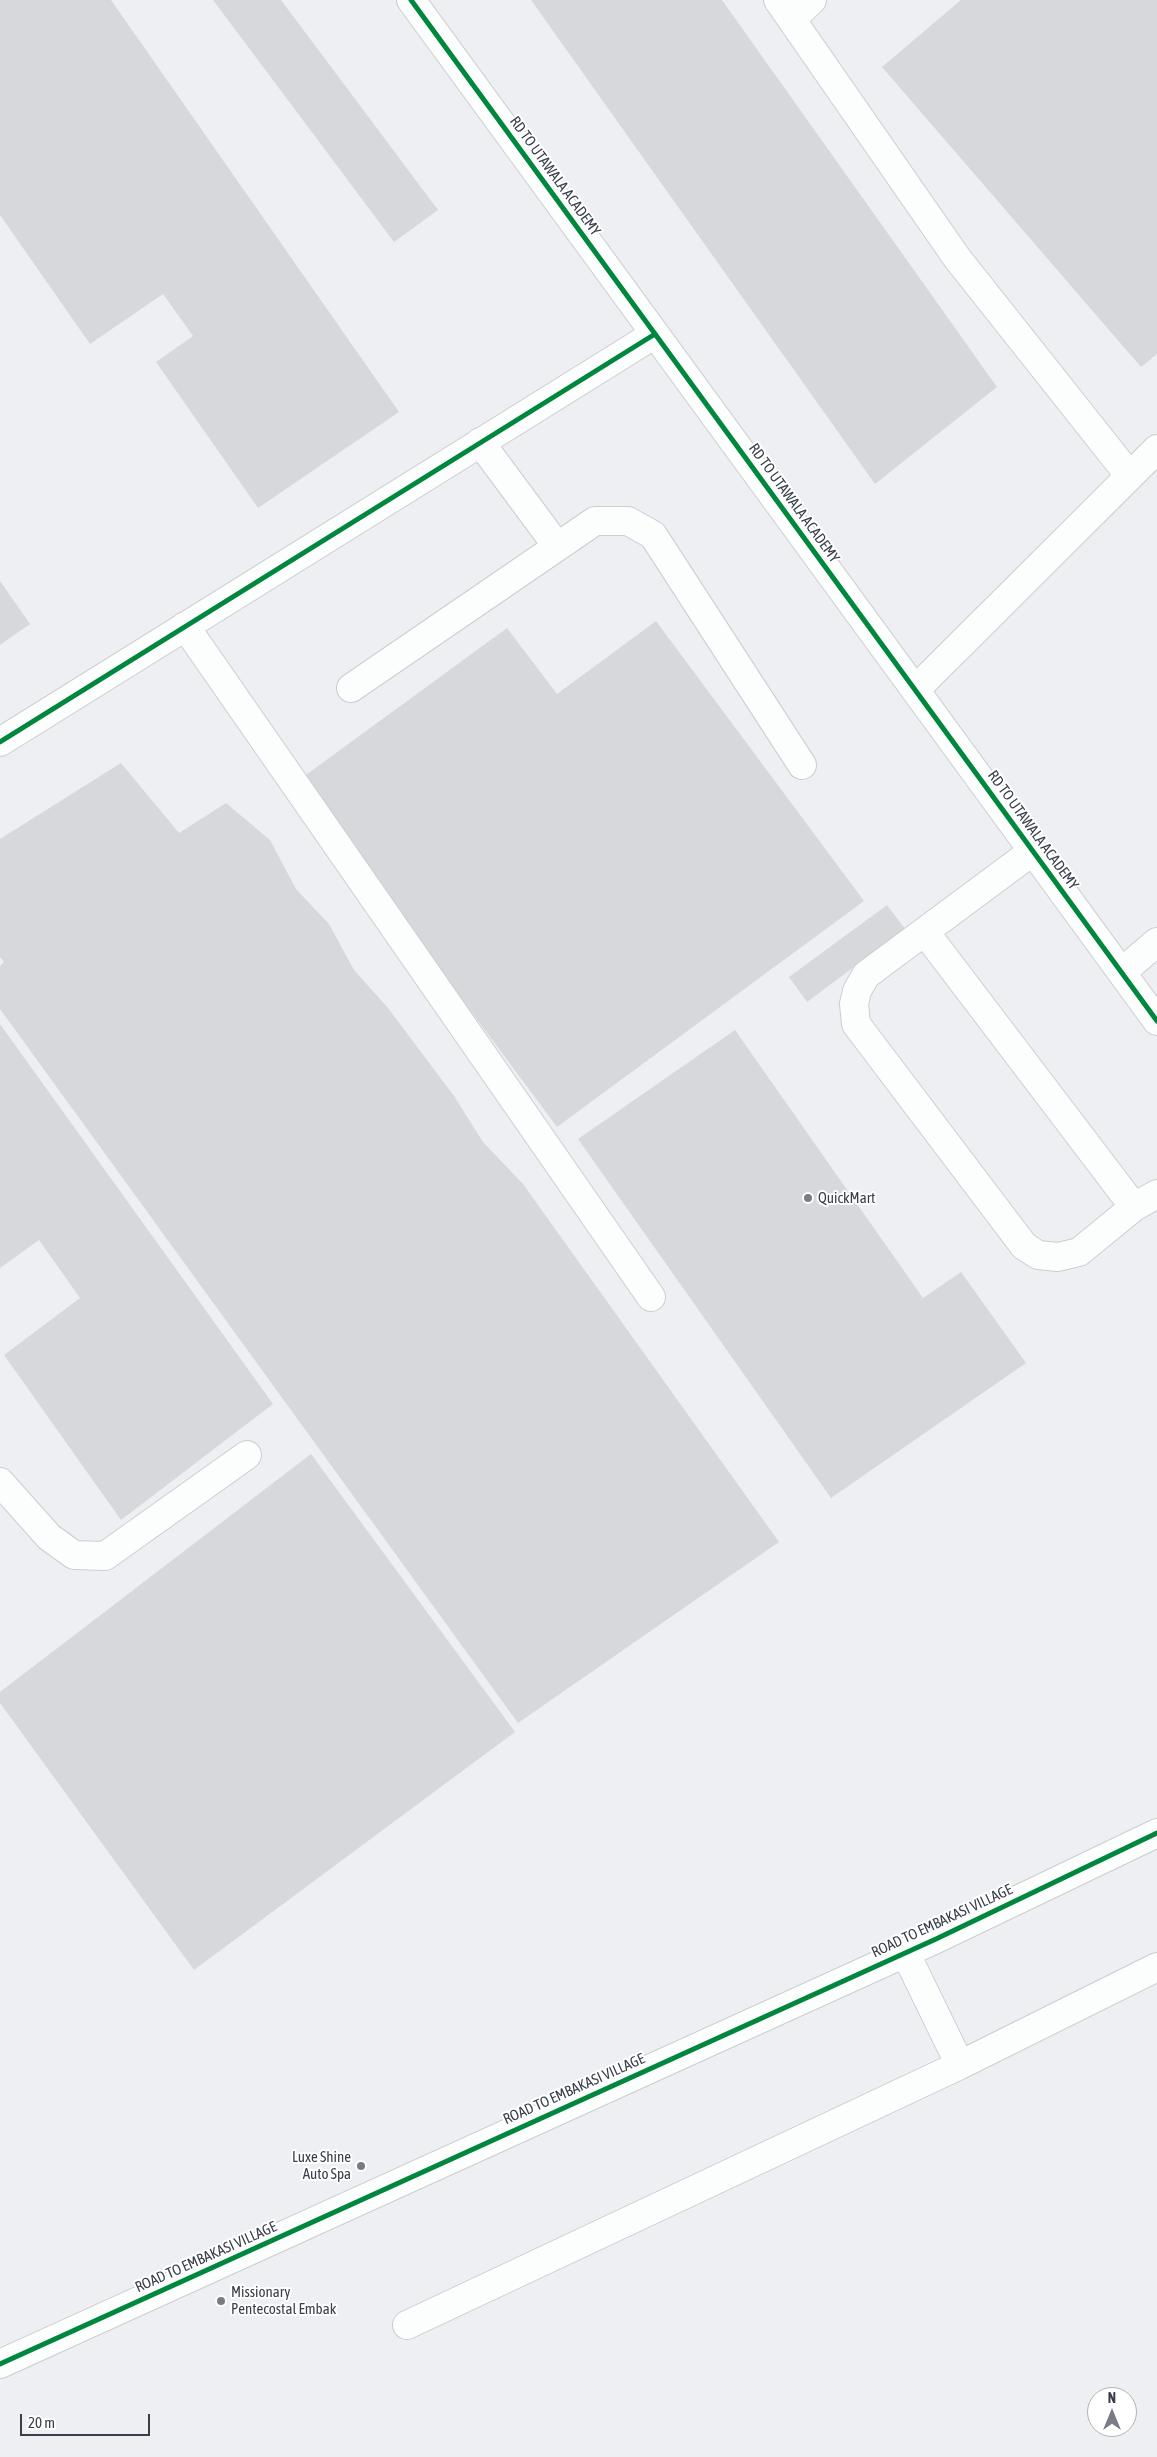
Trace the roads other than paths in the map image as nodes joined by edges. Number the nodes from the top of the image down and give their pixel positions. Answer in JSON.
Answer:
{"nodes":[{"id":1,"x":410,"y":0,"type":"edge"},
{"id":2,"x":812,"y":0,"type":"edge"},
{"id":3,"x":785,"y":10,"type":"edge"},
{"id":4,"x":654,"y":334,"type":"junction"},
{"id":5,"x":480,"y":442,"type":"junction"},
{"id":6,"x":1157,"y":449,"type":"edge"},
{"id":7,"x":1129,"y":475,"type":"junction"},
{"id":8,"x":556,"y":546,"type":"junction"},
{"id":9,"x":185,"y":626,"type":"junction"},
{"id":10,"x":351,"y":688,"type":"dead end"},
{"id":11,"x":915,"y":690,"type":"junction"},
{"id":12,"x":0,"y":742,"type":"edge"},
{"id":13,"x":802,"y":765,"type":"dead end"},
{"id":14,"x":1033,"y":851,"type":"junction"},
{"id":15,"x":925,"y":932,"type":"junction"},
{"id":16,"x":1157,"y":942,"type":"edge"},
{"id":17,"x":1122,"y":972,"type":"junction"},
{"id":18,"x":1157,"y":1021,"type":"edge"},
{"id":19,"x":1145,"y":1200,"type":"edge"},
{"id":20,"x":651,"y":1297,"type":"dead end"},
{"id":21,"x":247,"y":1455,"type":"dead end"},
{"id":22,"x":0,"y":1482,"type":"edge"},
{"id":23,"x":1157,"y":1833,"type":"edge"},
{"id":24,"x":905,"y":1952,"type":"junction"},
{"id":25,"x":1157,"y":1967,"type":"edge"},
{"id":26,"x":960,"y":2064,"type":"junction"},
{"id":27,"x":407,"y":2325,"type":"dead end"},
{"id":28,"x":0,"y":2364,"type":"edge"}],
"edges":[{"from":1,"to":4,"type":"street","name":"RD TO UTAWALA ACADEMY"},
{"from":2,"to":3,"type":"street"},
{"from":3,"to":7,"type":"street"},
{"from":4,"to":5,"type":"street"},
{"from":4,"to":11,"type":"street","name":"RD TO UTAWALA ACADEMY"},
{"from":5,"to":8,"type":"street"},
{"from":5,"to":9,"type":"street"},
{"from":6,"to":7,"type":"street"},
{"from":7,"to":11,"type":"street"},
{"from":8,"to":10,"type":"street"},
{"from":8,"to":13,"type":"street"},
{"from":9,"to":12,"type":"street"},
{"from":9,"to":20,"type":"street"},
{"from":11,"to":14,"type":"street","name":"RD TO UTAWALA ACADEMY"},
{"from":14,"to":15,"type":"street"},
{"from":14,"to":17,"type":"street","name":"RD TO UTAWALA ACADEMY"},
{"from":15,"to":19,"type":"street"},
{"from":15,"to":19,"type":"street"},
{"from":16,"to":17,"type":"street"},
{"from":17,"to":18,"type":"street","name":"RD TO UTAWALA ACADEMY"},
{"from":21,"to":22,"type":"street"},
{"from":23,"to":24,"type":"street","name":"ROAD TO EMBAKASI VILLAGE"},
{"from":24,"to":26,"type":"street"},
{"from":24,"to":28,"type":"street","name":"ROAD TO EMBAKASI VILLAGE"},
{"from":25,"to":26,"type":"street"},
{"from":26,"to":27,"type":"street"}]}
